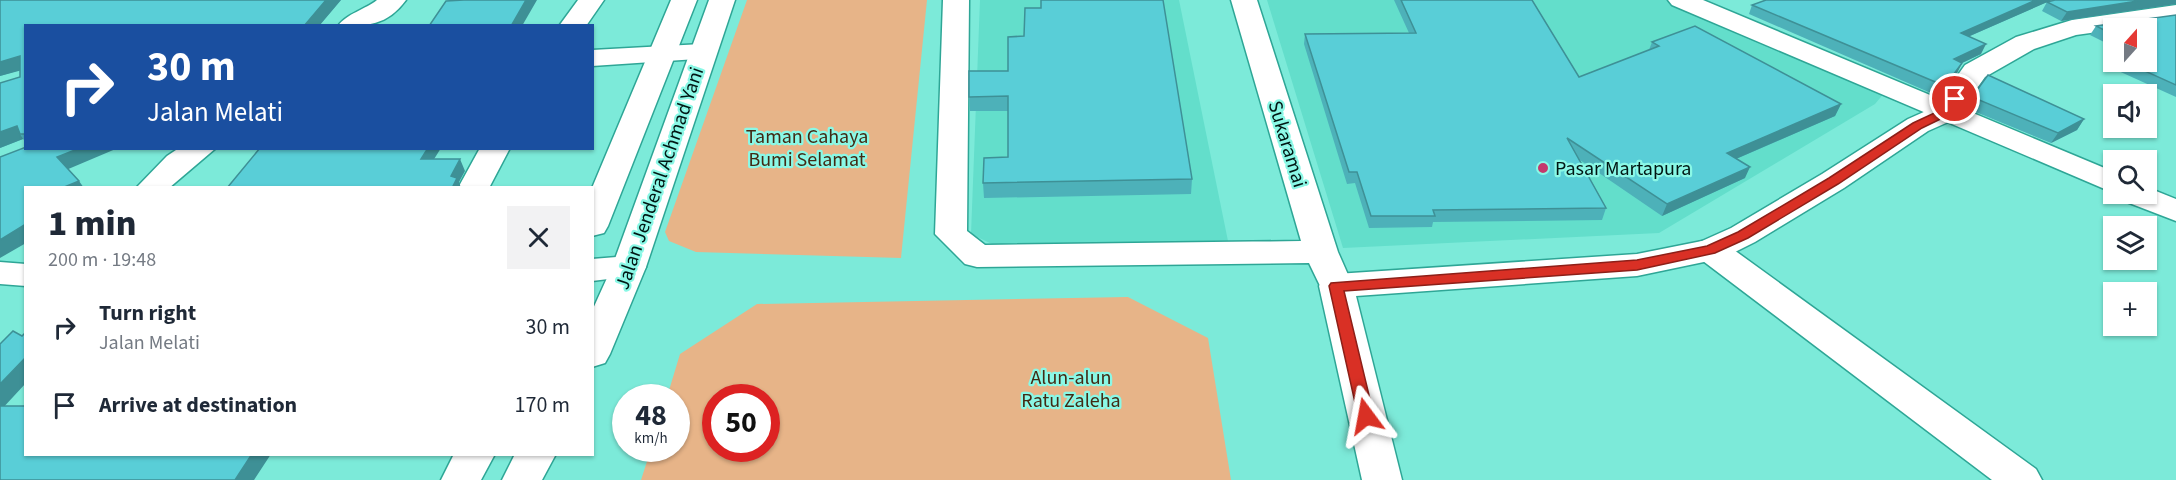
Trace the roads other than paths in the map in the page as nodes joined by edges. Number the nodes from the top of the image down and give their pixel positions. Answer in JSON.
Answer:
{"nodes":[{"id":1,"x":393,"y":0,"type":"edge"},
{"id":2,"x":591,"y":0,"type":"edge"},
{"id":3,"x":684,"y":0,"type":"edge"},
{"id":4,"x":722,"y":0,"type":"edge"},
{"id":5,"x":956,"y":0,"type":"edge"},
{"id":6,"x":1244,"y":0,"type":"edge"},
{"id":7,"x":1681,"y":0,"type":"edge"},
{"id":8,"x":2176,"y":13,"type":"edge"},
{"id":9,"x":355,"y":24,"type":"edge"},
{"id":10,"x":573,"y":24,"type":"edge"},
{"id":11,"x":702,"y":52,"type":"junction"},
{"id":12,"x":663,"y":54,"type":"junction"},
{"id":13,"x":594,"y":58,"type":"edge"},
{"id":14,"x":1945,"y":112,"type":"junction"},
{"id":15,"x":198,"y":150,"type":"edge"},
{"id":16,"x":494,"y":150,"type":"edge"},
{"id":17,"x":2103,"y":179,"type":"edge"},
{"id":18,"x":153,"y":186,"type":"edge"},
{"id":19,"x":474,"y":186,"type":"edge"},
{"id":20,"x":2157,"y":203,"type":"edge"},
{"id":21,"x":2176,"y":211,"type":"edge"},
{"id":22,"x":594,"y":221,"type":"edge"},
{"id":23,"x":1711,"y":250,"type":"junction"},
{"id":24,"x":1321,"y":252,"type":"junction"},
{"id":25,"x":629,"y":267,"type":"junction"},
{"id":26,"x":594,"y":270,"type":"edge"},
{"id":27,"x":0,"y":273,"type":"edge"},
{"id":28,"x":24,"y":275,"type":"edge"},
{"id":29,"x":1336,"y":286,"type":"junction"},
{"id":30,"x":594,"y":349,"type":"edge"},
{"id":31,"x":475,"y":456,"type":"edge"},
{"id":32,"x":535,"y":456,"type":"edge"},
{"id":33,"x":461,"y":480,"type":"edge"},
{"id":34,"x":522,"y":480,"type":"edge"},
{"id":35,"x":1382,"y":480,"type":"edge"},
{"id":36,"x":2022,"y":480,"type":"edge"}],
"edges":[{"from":1,"to":9,"type":"main road"},
{"from":2,"to":10,"type":"main road"},
{"from":3,"to":12,"type":"main road","name":"Jalan Jenderal Achmad Yani"},
{"from":4,"to":11,"type":"main road","name":"Jalan Jenderal Achmad Yani"},
{"from":5,"to":24,"type":"main road"},
{"from":6,"to":24,"type":"main road","name":"Sukaramai"},
{"from":7,"to":14,"type":"main road"},
{"from":8,"to":14,"type":"main road"},
{"from":11,"to":12,"type":"main road"},
{"from":11,"to":25,"type":"main road","name":"Jalan Jenderal Achmad Yani"},
{"from":12,"to":13,"type":"main road"},
{"from":12,"to":22,"type":"main road","name":"Jalan Jenderal Achmad Yani"},
{"from":14,"to":17,"type":"main road"},
{"from":14,"to":23,"type":"main road"},
{"from":15,"to":18,"type":"main road"},
{"from":16,"to":19,"type":"main road"},
{"from":20,"to":21,"type":"main road"},
{"from":23,"to":29,"type":"main road"},
{"from":23,"to":36,"type":"main road"},
{"from":24,"to":29,"type":"main road","name":"Sukaramai"},
{"from":25,"to":26,"type":"main road"},
{"from":25,"to":30,"type":"main road","name":"Jalan Jenderal Achmad Yani"},
{"from":27,"to":28,"type":"main road"},
{"from":29,"to":35,"type":"main road","name":"Sukaramai"},
{"from":31,"to":33,"type":"main road"},
{"from":32,"to":34,"type":"main road"}]}
